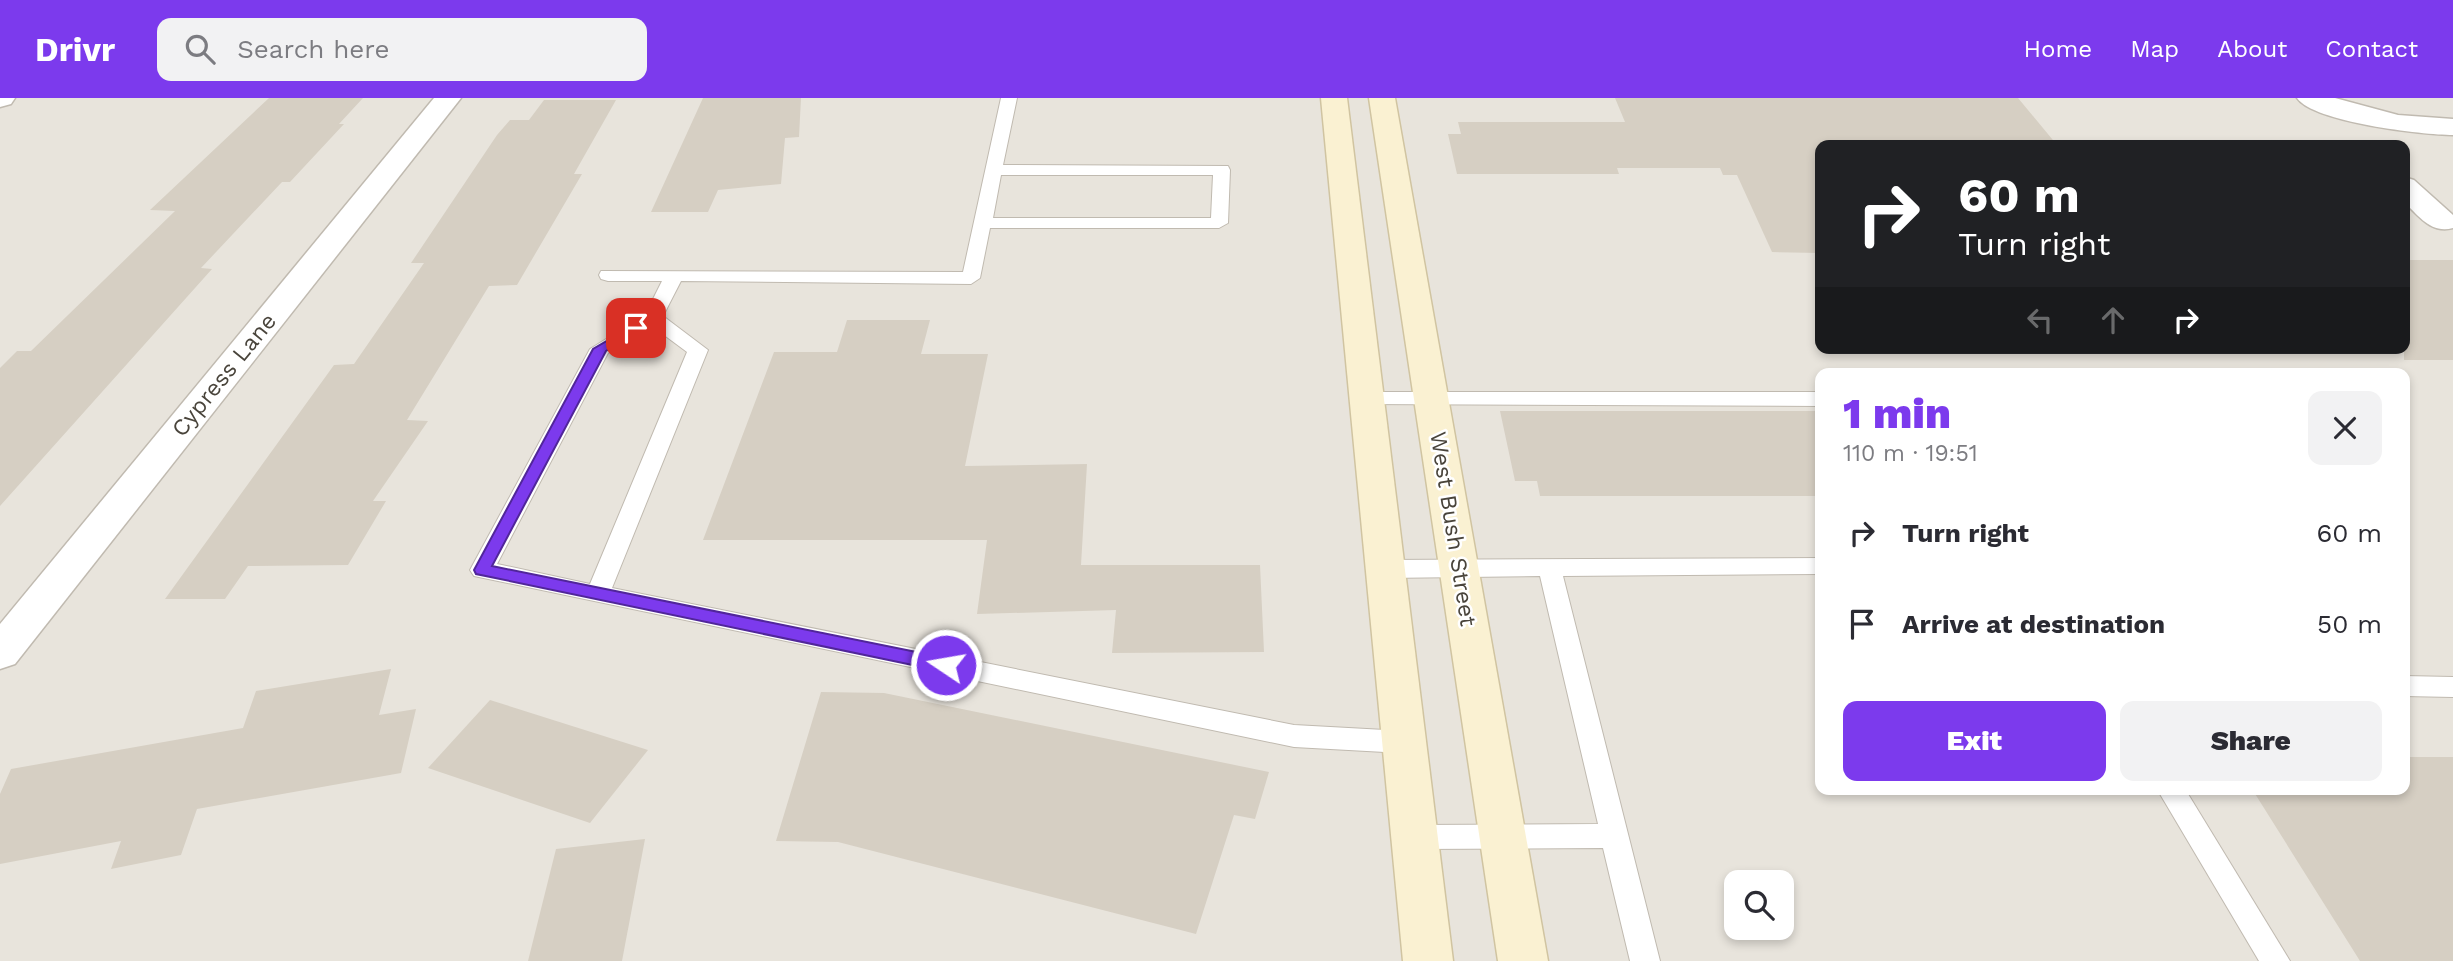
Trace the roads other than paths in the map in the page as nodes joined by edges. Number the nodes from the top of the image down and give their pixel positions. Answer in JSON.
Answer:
{"nodes":[{"id":1,"x":448,"y":98,"type":"edge"},
{"id":2,"x":1009,"y":98,"type":"edge"},
{"id":3,"x":1334,"y":98,"type":"edge"},
{"id":4,"x":1382,"y":98,"type":"edge"},
{"id":5,"x":2310,"y":98,"type":"edge"},
{"id":6,"x":2453,"y":127,"type":"edge"},
{"id":7,"x":2350,"y":136,"type":"dead end"},
{"id":8,"x":993,"y":170,"type":"junction"},
{"id":9,"x":2410,"y":191,"type":"edge"},
{"id":10,"x":983,"y":223,"type":"junction"},
{"id":11,"x":2448,"y":226,"type":"edge"},
{"id":12,"x":608,"y":275,"type":"dead end"},
{"id":13,"x":674,"y":276,"type":"junction"},
{"id":14,"x":653,"y":318,"type":"junction"},
{"id":15,"x":1431,"y":398,"type":"junction"},
{"id":16,"x":1367,"y":399,"type":"junction"},
{"id":17,"x":1815,"y":399,"type":"edge"},
{"id":18,"x":1815,"y":566,"type":"edge"},
{"id":19,"x":1459,"y":567,"type":"junction"},
{"id":20,"x":1549,"y":567,"type":"junction"},
{"id":21,"x":1385,"y":569,"type":"junction"},
{"id":22,"x":598,"y":594,"type":"junction"},
{"id":23,"x":0,"y":653,"type":"edge"},
{"id":24,"x":2410,"y":686,"type":"edge"},
{"id":25,"x":2453,"y":687,"type":"edge"},
{"id":26,"x":1404,"y":742,"type":"junction"},
{"id":27,"x":2174,"y":795,"type":"edge"},
{"id":28,"x":1615,"y":836,"type":"junction"},
{"id":29,"x":1414,"y":837,"type":"junction"},
{"id":30,"x":1503,"y":837,"type":"junction"},
{"id":31,"x":1428,"y":961,"type":"edge"},
{"id":32,"x":1523,"y":961,"type":"edge"},
{"id":33,"x":1645,"y":961,"type":"edge"},
{"id":34,"x":2274,"y":961,"type":"edge"}],
"edges":[{"from":1,"to":23,"type":"street","name":"Cypress Lane"},
{"from":2,"to":8,"type":"lane"},
{"from":3,"to":16,"type":"main road"},
{"from":4,"to":15,"type":"main road","name":"West Bush Street"},
{"from":5,"to":6,"type":"street"},
{"from":5,"to":7,"type":"street"},
{"from":8,"to":10,"type":"lane"},
{"from":8,"to":10,"type":"lane"},
{"from":9,"to":11,"type":"street"},
{"from":10,"to":13,"type":"lane"},
{"from":12,"to":13,"type":"lane"},
{"from":13,"to":14,"type":"lane"},
{"from":14,"to":22,"type":"lane"},
{"from":14,"to":22,"type":"lane"},
{"from":15,"to":16,"type":"lane"},
{"from":15,"to":17,"type":"lane"},
{"from":15,"to":19,"type":"main road","name":"West Bush Street"},
{"from":16,"to":21,"type":"main road"},
{"from":18,"to":20,"type":"lane"},
{"from":19,"to":20,"type":"lane"},
{"from":19,"to":21,"type":"lane"},
{"from":19,"to":30,"type":"main road","name":"West Bush Street"},
{"from":20,"to":28,"type":"lane"},
{"from":21,"to":26,"type":"main road"},
{"from":22,"to":26,"type":"lane"},
{"from":24,"to":25,"type":"lane"},
{"from":26,"to":29,"type":"main road"},
{"from":27,"to":34,"type":"lane"},
{"from":28,"to":30,"type":"lane"},
{"from":28,"to":33,"type":"lane"},
{"from":29,"to":30,"type":"lane"},
{"from":29,"to":31,"type":"main road"},
{"from":30,"to":32,"type":"main road","name":"West Bush Street"}]}
